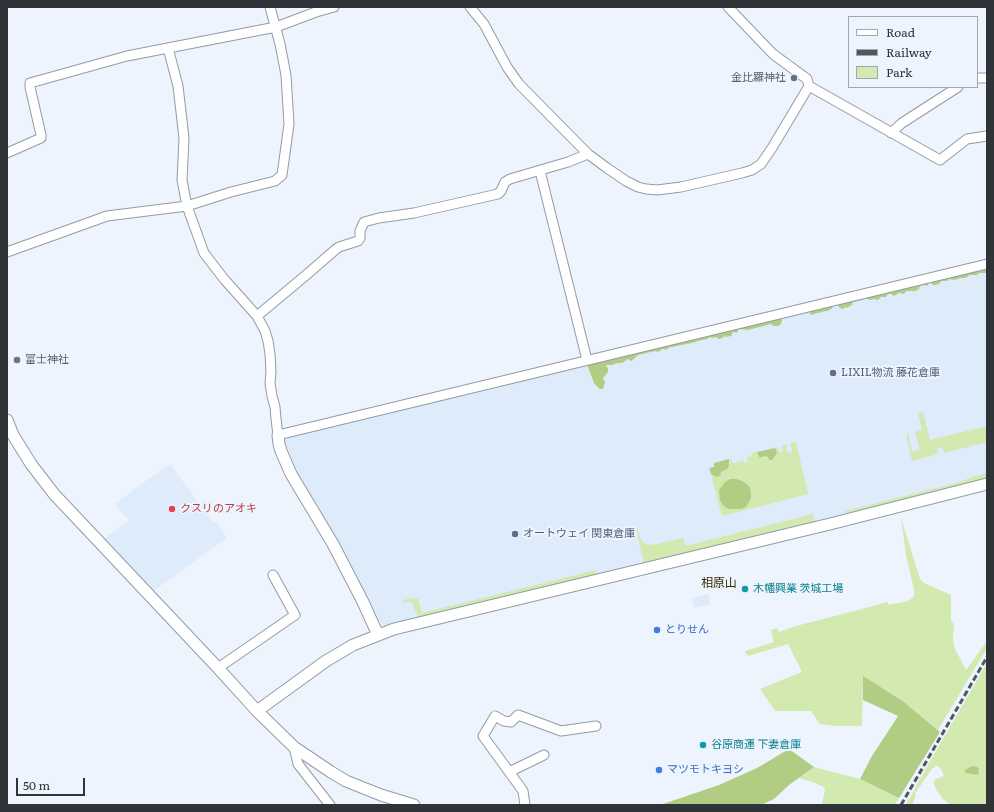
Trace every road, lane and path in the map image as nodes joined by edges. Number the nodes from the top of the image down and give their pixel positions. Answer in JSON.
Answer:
{"nodes":[{"id":1,"x":270,"y":7,"type":"edge"},
{"id":2,"x":334,"y":7,"type":"edge"},
{"id":3,"x":470,"y":7,"type":"edge"},
{"id":4,"x":728,"y":7,"type":"edge"},
{"id":5,"x":276,"y":27,"type":"junction"},
{"id":6,"x":168,"y":48,"type":"junction"},
{"id":7,"x":808,"y":86,"type":"junction"},
{"id":8,"x":956,"y":88,"type":"edge"},
{"id":9,"x":891,"y":133,"type":"junction"},
{"id":10,"x":987,"y":136,"type":"edge"},
{"id":11,"x":7,"y":153,"type":"edge"},
{"id":12,"x":588,"y":154,"type":"junction"},
{"id":13,"x":540,"y":171,"type":"junction"},
{"id":14,"x":187,"y":206,"type":"junction"},
{"id":15,"x":7,"y":252,"type":"edge"},
{"id":16,"x":987,"y":264,"type":"edge"},
{"id":17,"x":256,"y":316,"type":"junction"},
{"id":18,"x":587,"y":360,"type":"junction"},
{"id":19,"x":7,"y":420,"type":"edge"},
{"id":20,"x":278,"y":434,"type":"junction"},
{"id":21,"x":987,"y":484,"type":"edge"},
{"id":22,"x":273,"y":574,"type":"dead end"},
{"id":23,"x":378,"y":635,"type":"junction"},
{"id":24,"x":218,"y":668,"type":"junction"},
{"id":25,"x":257,"y":711,"type":"junction"},
{"id":26,"x":596,"y":726,"type":"dead end"},
{"id":27,"x":294,"y":747,"type":"junction"},
{"id":28,"x":544,"y":755,"type":"dead end"},
{"id":29,"x":509,"y":772,"type":"junction"},
{"id":30,"x":330,"y":805,"type":"edge"},
{"id":31,"x":414,"y":805,"type":"edge"},
{"id":32,"x":525,"y":805,"type":"edge"}],
"edges":[{"from":1,"to":5,"type":"street"},
{"from":2,"to":5,"type":"street"},
{"from":3,"to":12,"type":"street"},
{"from":4,"to":7,"type":"street"},
{"from":5,"to":6,"type":"street"},
{"from":5,"to":14,"type":"street"},
{"from":6,"to":11,"type":"street"},
{"from":6,"to":14,"type":"street"},
{"from":7,"to":9,"type":"street"},
{"from":7,"to":12,"type":"street"},
{"from":8,"to":9,"type":"street"},
{"from":9,"to":10,"type":"street"},
{"from":12,"to":13,"type":"street"},
{"from":13,"to":17,"type":"street"},
{"from":13,"to":18,"type":"street"},
{"from":14,"to":15,"type":"street"},
{"from":14,"to":17,"type":"street"},
{"from":16,"to":18,"type":"street"},
{"from":17,"to":20,"type":"street"},
{"from":18,"to":20,"type":"street"},
{"from":19,"to":24,"type":"street"},
{"from":20,"to":23,"type":"street"},
{"from":21,"to":23,"type":"street"},
{"from":22,"to":24,"type":"street"},
{"from":23,"to":25,"type":"street"},
{"from":24,"to":25,"type":"street"},
{"from":25,"to":27,"type":"street"},
{"from":26,"to":29,"type":"street"},
{"from":27,"to":30,"type":"street"},
{"from":27,"to":31,"type":"street"},
{"from":28,"to":29,"type":"street"},
{"from":29,"to":32,"type":"street"}]}
